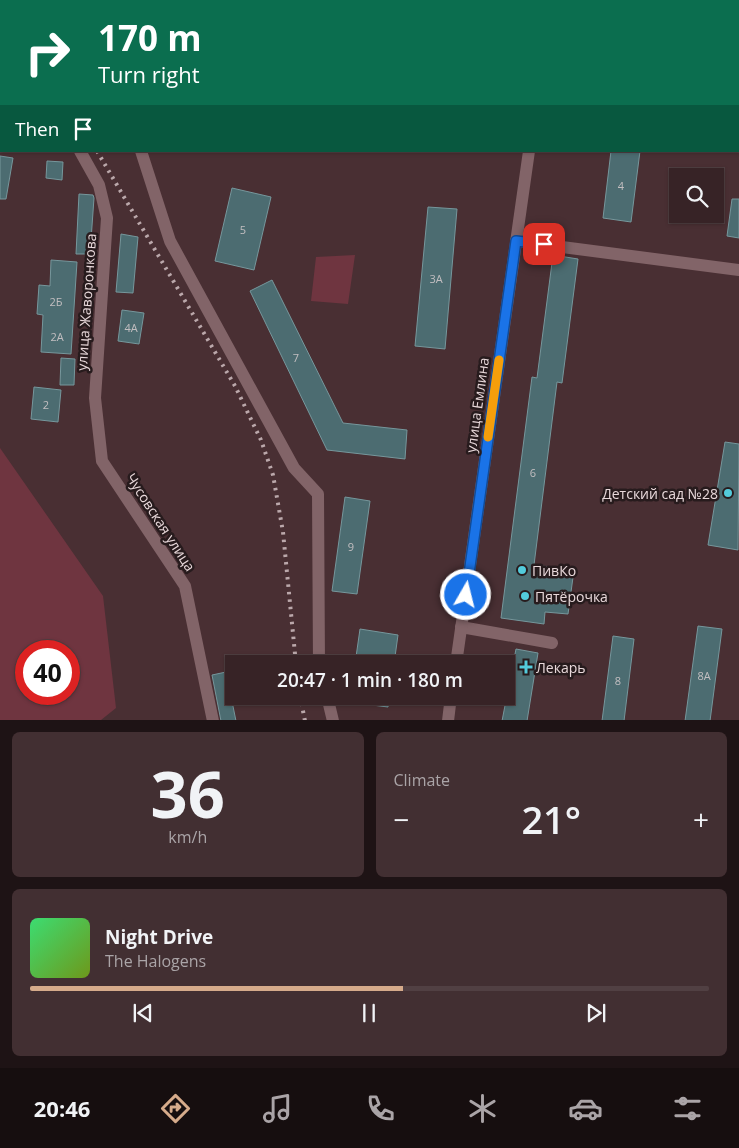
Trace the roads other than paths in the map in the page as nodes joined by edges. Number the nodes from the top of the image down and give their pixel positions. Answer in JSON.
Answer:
{"nodes":[{"id":1,"x":81,"y":152,"type":"edge"},
{"id":2,"x":141,"y":152,"type":"edge"},
{"id":3,"x":529,"y":152,"type":"edge"},
{"id":4,"x":516,"y":241,"type":"junction"},
{"id":5,"x":739,"y":270,"type":"edge"},
{"id":6,"x":102,"y":461,"type":"joint"},
{"id":7,"x":461,"y":627,"type":"junction"},
{"id":8,"x":552,"y":643,"type":"dead end"},
{"id":9,"x":319,"y":655,"type":"edge"},
{"id":10,"x":457,"y":655,"type":"edge"},
{"id":11,"x":329,"y":705,"type":"edge"},
{"id":12,"x":450,"y":705,"type":"edge"},
{"id":13,"x":213,"y":720,"type":"edge"},
{"id":14,"x":333,"y":720,"type":"edge"},
{"id":15,"x":448,"y":720,"type":"edge"}],
"edges":[{"from":1,"to":6,"type":"street","name":"улица Жаворонкова"},
{"from":2,"to":9,"type":"street"},
{"from":3,"to":4,"type":"street","name":"улица Емлина"},
{"from":4,"to":5,"type":"street"},
{"from":4,"to":7,"type":"street","name":"улица Емлина"},
{"from":6,"to":13,"type":"street","name":"Чусовская улица"},
{"from":7,"to":8,"type":"street"},
{"from":7,"to":10,"type":"street","name":"улица Емлина"},
{"from":11,"to":14,"type":"street"},
{"from":12,"to":15,"type":"street"}]}
